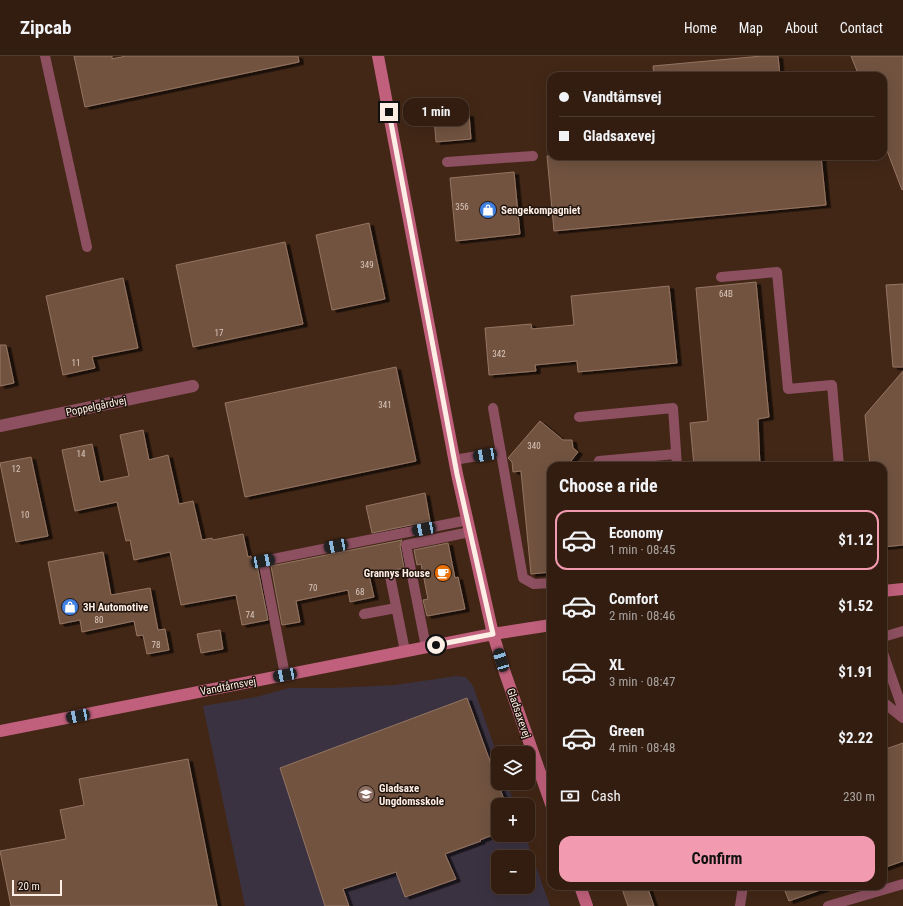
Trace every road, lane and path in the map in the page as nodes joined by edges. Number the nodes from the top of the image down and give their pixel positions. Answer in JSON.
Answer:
{"nodes":[{"id":1,"x":45,"y":56,"type":"edge"},
{"id":2,"x":378,"y":56,"type":"edge"},
{"id":3,"x":533,"y":156,"type":"dead end"},
{"id":4,"x":447,"y":162,"type":"dead end"},
{"id":5,"x":87,"y":246,"type":"dead end"},
{"id":6,"x":721,"y":277,"type":"dead end"},
{"id":7,"x":193,"y":386,"type":"dead end"},
{"id":8,"x":493,"y":408,"type":"dead end"},
{"id":9,"x":579,"y":417,"type":"dead end"},
{"id":10,"x":0,"y":426,"type":"edge"},
{"id":11,"x":501,"y":452,"type":"junction"},
{"id":12,"x":676,"y":454,"type":"junction"},
{"id":13,"x":454,"y":460,"type":"junction"},
{"id":14,"x":599,"y":461,"type":"dead end"},
{"id":15,"x":677,"y":462,"type":"edge"},
{"id":16,"x":839,"y":462,"type":"edge"},
{"id":17,"x":468,"y":520,"type":"junction"},
{"id":18,"x":470,"y":532,"type":"junction"},
{"id":19,"x":390,"y":576,"type":"dead end"},
{"id":20,"x":547,"y":583,"type":"edge"},
{"id":21,"x":903,"y":589,"type":"edge"},
{"id":22,"x":887,"y":591,"type":"edge"},
{"id":23,"x":396,"y":608,"type":"junction"},
{"id":24,"x":364,"y":614,"type":"dead end"},
{"id":25,"x":547,"y":626,"type":"edge"},
{"id":26,"x":903,"y":631,"type":"edge"},
{"id":27,"x":493,"y":634,"type":"junction"},
{"id":28,"x":887,"y":636,"type":"edge"},
{"id":29,"x":426,"y":647,"type":"junction"},
{"id":30,"x":405,"y":651,"type":"junction"},
{"id":31,"x":887,"y":664,"type":"edge"},
{"id":32,"x":285,"y":675,"type":"junction"},
{"id":33,"x":887,"y":705,"type":"edge"},
{"id":34,"x":903,"y":710,"type":"edge"},
{"id":35,"x":903,"y":718,"type":"edge"},
{"id":36,"x":0,"y":731,"type":"edge"},
{"id":37,"x":547,"y":793,"type":"edge"},
{"id":38,"x":903,"y":884,"type":"edge"},
{"id":39,"x":887,"y":889,"type":"edge"},
{"id":40,"x":581,"y":890,"type":"edge"},
{"id":41,"x":742,"y":890,"type":"edge"},
{"id":42,"x":885,"y":890,"type":"edge"},
{"id":43,"x":844,"y":904,"type":"edge"},
{"id":44,"x":587,"y":906,"type":"edge"},
{"id":45,"x":740,"y":906,"type":"edge"},
{"id":46,"x":828,"y":906,"type":"edge"}],
"edges":[{"from":1,"to":5,"type":"lane"},
{"from":2,"to":13,"type":"street","name":"Gladsaxevej"},
{"from":3,"to":4,"type":"lane"},
{"from":6,"to":16,"type":"lane"},
{"from":7,"to":10,"type":"street","name":"Poppelgårdvej"},
{"from":8,"to":11,"type":"lane"},
{"from":9,"to":12,"type":"lane"},
{"from":11,"to":13,"type":"lane"},
{"from":11,"to":20,"type":"lane"},
{"from":12,"to":14,"type":"lane"},
{"from":12,"to":15,"type":"lane"},
{"from":13,"to":17,"type":"street","name":"Gladsaxevej"},
{"from":17,"to":18,"type":"street","name":"Gladsaxevej"},
{"from":17,"to":32,"type":"lane"},
{"from":18,"to":27,"type":"street","name":"Gladsaxevej"},
{"from":18,"to":29,"type":"lane"},
{"from":19,"to":23,"type":"lane"},
{"from":21,"to":22,"type":"street"},
{"from":23,"to":24,"type":"lane"},
{"from":23,"to":30,"type":"lane"},
{"from":25,"to":27,"type":"street","name":"Vandtårnsvej"},
{"from":26,"to":28,"type":"lane"},
{"from":27,"to":29,"type":"street","name":"Vandtårnsvej"},
{"from":27,"to":37,"type":"street","name":"Gladsaxevej"},
{"from":29,"to":30,"type":"street","name":"Vandtårnsvej"},
{"from":30,"to":32,"type":"street","name":"Vandtårnsvej"},
{"from":31,"to":34,"type":"lane"},
{"from":32,"to":36,"type":"street","name":"Vandtårnsvej"},
{"from":33,"to":35,"type":"lane"},
{"from":38,"to":39,"type":"lane"},
{"from":40,"to":44,"type":"street"},
{"from":41,"to":45,"type":"lane"},
{"from":42,"to":43,"type":"lane"},
{"from":43,"to":46,"type":"lane"}]}
